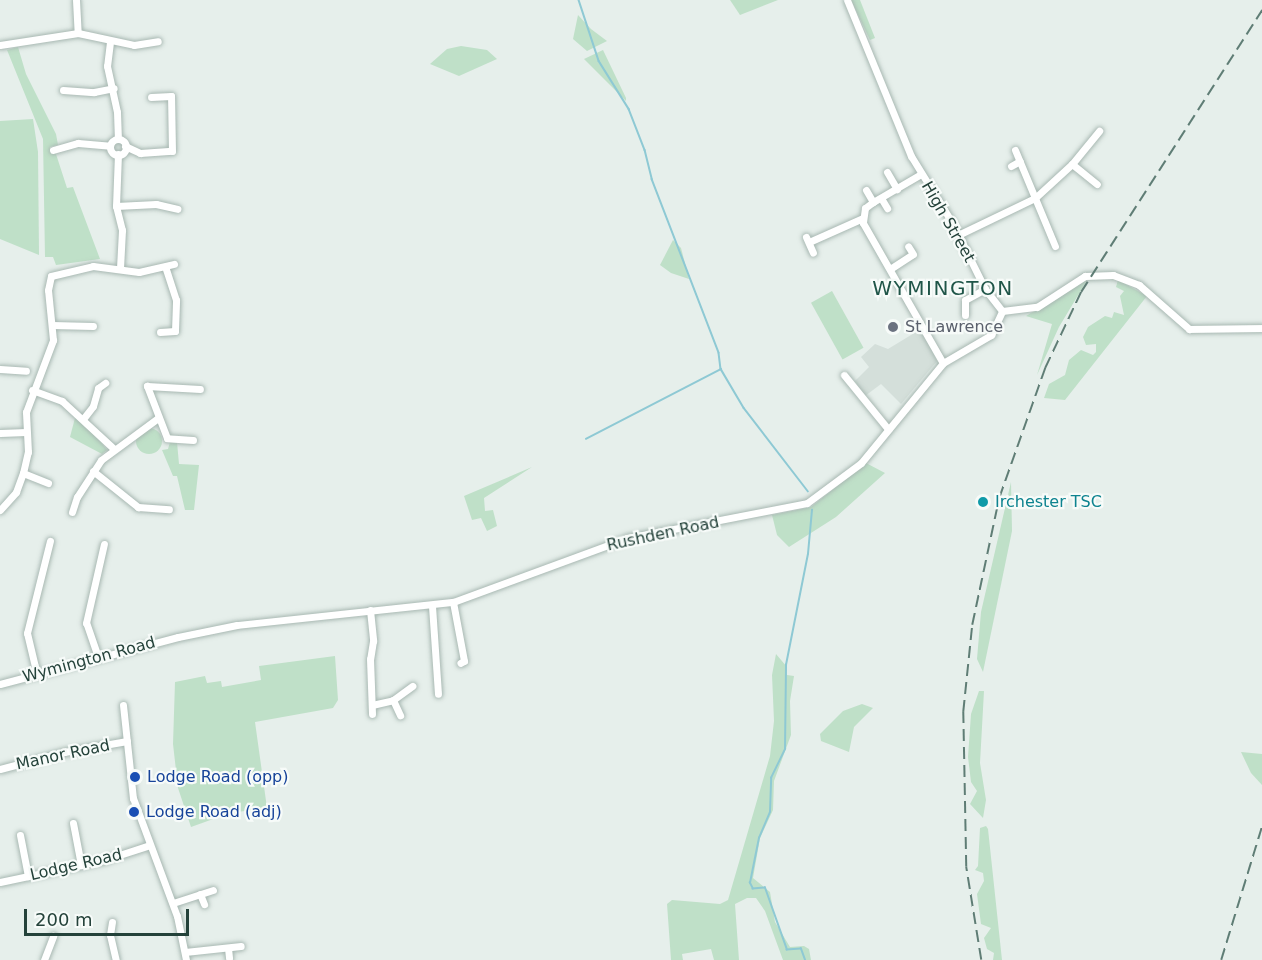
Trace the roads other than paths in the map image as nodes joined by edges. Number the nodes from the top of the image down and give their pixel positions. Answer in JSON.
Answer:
{"nodes":[{"id":1,"x":76,"y":0,"type":"edge"},
{"id":2,"x":847,"y":0,"type":"edge"},
{"id":3,"x":78,"y":33,"type":"junction"},
{"id":4,"x":158,"y":41,"type":"dead end"},
{"id":5,"x":110,"y":42,"type":"junction"},
{"id":6,"x":0,"y":45,"type":"edge"},
{"id":7,"x":114,"y":88,"type":"junction"},
{"id":8,"x":63,"y":90,"type":"dead end"},
{"id":9,"x":151,"y":98,"type":"dead end"},
{"id":10,"x":1099,"y":131,"type":"dead end"},
{"id":11,"x":118,"y":139,"type":"junction"},
{"id":12,"x":110,"y":146,"type":"junction"},
{"id":13,"x":125,"y":146,"type":"junction"},
{"id":14,"x":53,"y":150,"type":"dead end"},
{"id":15,"x":1015,"y":150,"type":"dead end"},
{"id":16,"x":118,"y":154,"type":"junction"},
{"id":17,"x":1020,"y":162,"type":"junction"},
{"id":18,"x":1072,"y":164,"type":"junction"},
{"id":19,"x":1011,"y":165,"type":"dead end"},
{"id":20,"x":887,"y":172,"type":"dead end"},
{"id":21,"x":921,"y":174,"type":"junction"},
{"id":22,"x":1097,"y":184,"type":"dead end"},
{"id":23,"x":897,"y":189,"type":"junction"},
{"id":24,"x":866,"y":190,"type":"dead end"},
{"id":25,"x":881,"y":198,"type":"junction"},
{"id":26,"x":1035,"y":198,"type":"junction"},
{"id":27,"x":873,"y":202,"type":"junction"},
{"id":28,"x":116,"y":206,"type":"junction"},
{"id":29,"x":887,"y":208,"type":"dead end"},
{"id":30,"x":177,"y":209,"type":"dead end"},
{"id":31,"x":863,"y":218,"type":"junction"},
{"id":32,"x":958,"y":235,"type":"junction"},
{"id":33,"x":908,"y":246,"type":"dead end"},
{"id":34,"x":1055,"y":246,"type":"dead end"},
{"id":35,"x":813,"y":253,"type":"dead end"},
{"id":36,"x":174,"y":264,"type":"dead end"},
{"id":37,"x":120,"y":269,"type":"junction"},
{"id":38,"x":166,"y":269,"type":"junction"},
{"id":39,"x":890,"y":269,"type":"junction"},
{"id":40,"x":985,"y":289,"type":"junction"},
{"id":41,"x":1002,"y":311,"type":"junction"},
{"id":42,"x":965,"y":315,"type":"dead end"},
{"id":43,"x":52,"y":325,"type":"junction"},
{"id":44,"x":93,"y":326,"type":"dead end"},
{"id":45,"x":1262,"y":328,"type":"edge"},
{"id":46,"x":160,"y":332,"type":"dead end"},
{"id":47,"x":943,"y":363,"type":"junction"},
{"id":48,"x":0,"y":369,"type":"edge"},
{"id":49,"x":26,"y":371,"type":"dead end"},
{"id":50,"x":844,"y":375,"type":"dead end"},
{"id":51,"x":105,"y":383,"type":"dead end"},
{"id":52,"x":200,"y":389,"type":"dead end"},
{"id":53,"x":32,"y":390,"type":"junction"},
{"id":54,"x":159,"y":417,"type":"junction"},
{"id":55,"x":84,"y":419,"type":"junction"},
{"id":56,"x":888,"y":429,"type":"junction"},
{"id":57,"x":26,"y":432,"type":"junction"},
{"id":58,"x":0,"y":433,"type":"edge"},
{"id":59,"x":193,"y":441,"type":"dead end"},
{"id":60,"x":114,"y":449,"type":"junction"},
{"id":61,"x":93,"y":471,"type":"junction"},
{"id":62,"x":23,"y":473,"type":"junction"},
{"id":63,"x":48,"y":483,"type":"dead end"},
{"id":64,"x":169,"y":509,"type":"dead end"},
{"id":65,"x":0,"y":510,"type":"edge"},
{"id":66,"x":72,"y":512,"type":"dead end"},
{"id":67,"x":50,"y":541,"type":"dead end"},
{"id":68,"x":104,"y":544,"type":"dead end"},
{"id":69,"x":453,"y":602,"type":"junction"},
{"id":70,"x":432,"y":606,"type":"junction"},
{"id":71,"x":370,"y":610,"type":"junction"},
{"id":72,"x":178,"y":637,"type":"joint"},
{"id":73,"x":98,"y":657,"type":"junction"},
{"id":74,"x":460,"y":663,"type":"dead end"},
{"id":75,"x":37,"y":675,"type":"junction"},
{"id":76,"x":0,"y":684,"type":"edge"},
{"id":77,"x":412,"y":686,"type":"dead end"},
{"id":78,"x":438,"y":694,"type":"dead end"},
{"id":79,"x":393,"y":700,"type":"junction"},
{"id":80,"x":123,"y":705,"type":"dead end"},
{"id":81,"x":372,"y":705,"type":"junction"},
{"id":82,"x":372,"y":714,"type":"dead end"},
{"id":83,"x":400,"y":715,"type":"dead end"},
{"id":84,"x":127,"y":741,"type":"junction"},
{"id":85,"x":0,"y":770,"type":"edge"},
{"id":86,"x":73,"y":823,"type":"dead end"},
{"id":87,"x":20,"y":835,"type":"dead end"},
{"id":88,"x":150,"y":845,"type":"junction"},
{"id":89,"x":81,"y":865,"type":"junction"},
{"id":90,"x":28,"y":876,"type":"junction"},
{"id":91,"x":0,"y":882,"type":"edge"},
{"id":92,"x":213,"y":890,"type":"dead end"},
{"id":93,"x":200,"y":894,"type":"junction"},
{"id":94,"x":173,"y":903,"type":"junction"},
{"id":95,"x":204,"y":904,"type":"dead end"},
{"id":96,"x":112,"y":922,"type":"dead end"},
{"id":97,"x":53,"y":936,"type":"dead end"},
{"id":98,"x":241,"y":946,"type":"dead end"},
{"id":99,"x":228,"y":948,"type":"junction"},
{"id":100,"x":185,"y":956,"type":"edge"},
{"id":101,"x":229,"y":958,"type":"dead end"},
{"id":102,"x":44,"y":960,"type":"edge"},
{"id":103,"x":116,"y":960,"type":"edge"}],
"edges":[{"from":1,"to":3,"type":"street"},
{"from":2,"to":21,"type":"street","name":"High Street"},
{"from":3,"to":5,"type":"street"},
{"from":3,"to":6,"type":"street"},
{"from":4,"to":5,"type":"street"},
{"from":5,"to":7,"type":"street"},
{"from":7,"to":8,"type":"street"},
{"from":7,"to":11,"type":"street"},
{"from":9,"to":13,"type":"street"},
{"from":10,"to":18,"type":"street"},
{"from":11,"to":12,"type":"street"},
{"from":11,"to":13,"type":"street"},
{"from":12,"to":14,"type":"street"},
{"from":12,"to":16,"type":"street"},
{"from":13,"to":16,"type":"street"},
{"from":15,"to":17,"type":"street"},
{"from":16,"to":28,"type":"street"},
{"from":17,"to":19,"type":"street"},
{"from":17,"to":26,"type":"street"},
{"from":18,"to":22,"type":"street"},
{"from":18,"to":26,"type":"street"},
{"from":20,"to":23,"type":"street"},
{"from":21,"to":23,"type":"street"},
{"from":21,"to":32,"type":"street","name":"High Street"},
{"from":23,"to":25,"type":"street"},
{"from":24,"to":27,"type":"street"},
{"from":25,"to":27,"type":"street"},
{"from":25,"to":29,"type":"street"},
{"from":26,"to":32,"type":"street"},
{"from":26,"to":34,"type":"street"},
{"from":27,"to":31,"type":"street"},
{"from":28,"to":30,"type":"street"},
{"from":28,"to":37,"type":"street"},
{"from":31,"to":35,"type":"street"},
{"from":31,"to":39,"type":"street"},
{"from":32,"to":40,"type":"street","name":"High Street"},
{"from":33,"to":39,"type":"street"},
{"from":36,"to":38,"type":"street"},
{"from":37,"to":38,"type":"street"},
{"from":37,"to":43,"type":"street"},
{"from":38,"to":46,"type":"street"},
{"from":39,"to":47,"type":"street"},
{"from":40,"to":41,"type":"street","name":"High Street"},
{"from":40,"to":42,"type":"street"},
{"from":41,"to":45,"type":"street"},
{"from":41,"to":47,"type":"street","name":"Rushden Road"},
{"from":43,"to":44,"type":"street"},
{"from":43,"to":53,"type":"street"},
{"from":47,"to":56,"type":"street","name":"Rushden Road"},
{"from":48,"to":49,"type":"street"},
{"from":50,"to":56,"type":"street"},
{"from":51,"to":55,"type":"street"},
{"from":52,"to":54,"type":"street"},
{"from":53,"to":55,"type":"street"},
{"from":53,"to":57,"type":"street"},
{"from":54,"to":59,"type":"street"},
{"from":54,"to":60,"type":"street"},
{"from":55,"to":60,"type":"street"},
{"from":56,"to":69,"type":"street","name":"Rushden Road"},
{"from":57,"to":58,"type":"street"},
{"from":57,"to":62,"type":"street"},
{"from":60,"to":61,"type":"street"},
{"from":61,"to":64,"type":"street"},
{"from":61,"to":66,"type":"street"},
{"from":62,"to":63,"type":"street"},
{"from":62,"to":65,"type":"street"},
{"from":67,"to":75,"type":"street"},
{"from":68,"to":73,"type":"street"},
{"from":69,"to":70,"type":"street","name":"Rushden Road"},
{"from":69,"to":74,"type":"street"},
{"from":70,"to":71,"type":"street","name":"Rushden Road"},
{"from":70,"to":78,"type":"street"},
{"from":71,"to":72,"type":"street","name":"Rushden Road"},
{"from":71,"to":81,"type":"street"},
{"from":72,"to":73,"type":"street","name":"Wymington Road"},
{"from":73,"to":75,"type":"street","name":"Wymington Road"},
{"from":75,"to":76,"type":"street","name":"Wymington Road"},
{"from":77,"to":79,"type":"street"},
{"from":79,"to":81,"type":"street"},
{"from":79,"to":83,"type":"street"},
{"from":80,"to":84,"type":"street"},
{"from":81,"to":82,"type":"street"},
{"from":84,"to":85,"type":"street","name":"Manor Road"},
{"from":84,"to":88,"type":"street"},
{"from":86,"to":89,"type":"street"},
{"from":87,"to":90,"type":"street"},
{"from":88,"to":89,"type":"street","name":"Lodge Road"},
{"from":88,"to":94,"type":"street"},
{"from":89,"to":90,"type":"street","name":"Lodge Road"},
{"from":90,"to":91,"type":"street","name":"Lodge Road"},
{"from":92,"to":93,"type":"street"},
{"from":93,"to":94,"type":"street"},
{"from":93,"to":95,"type":"street"},
{"from":94,"to":100,"type":"street"},
{"from":96,"to":103,"type":"street"},
{"from":97,"to":102,"type":"street"},
{"from":98,"to":99,"type":"street"},
{"from":99,"to":100,"type":"street"},
{"from":99,"to":101,"type":"street"}]}
